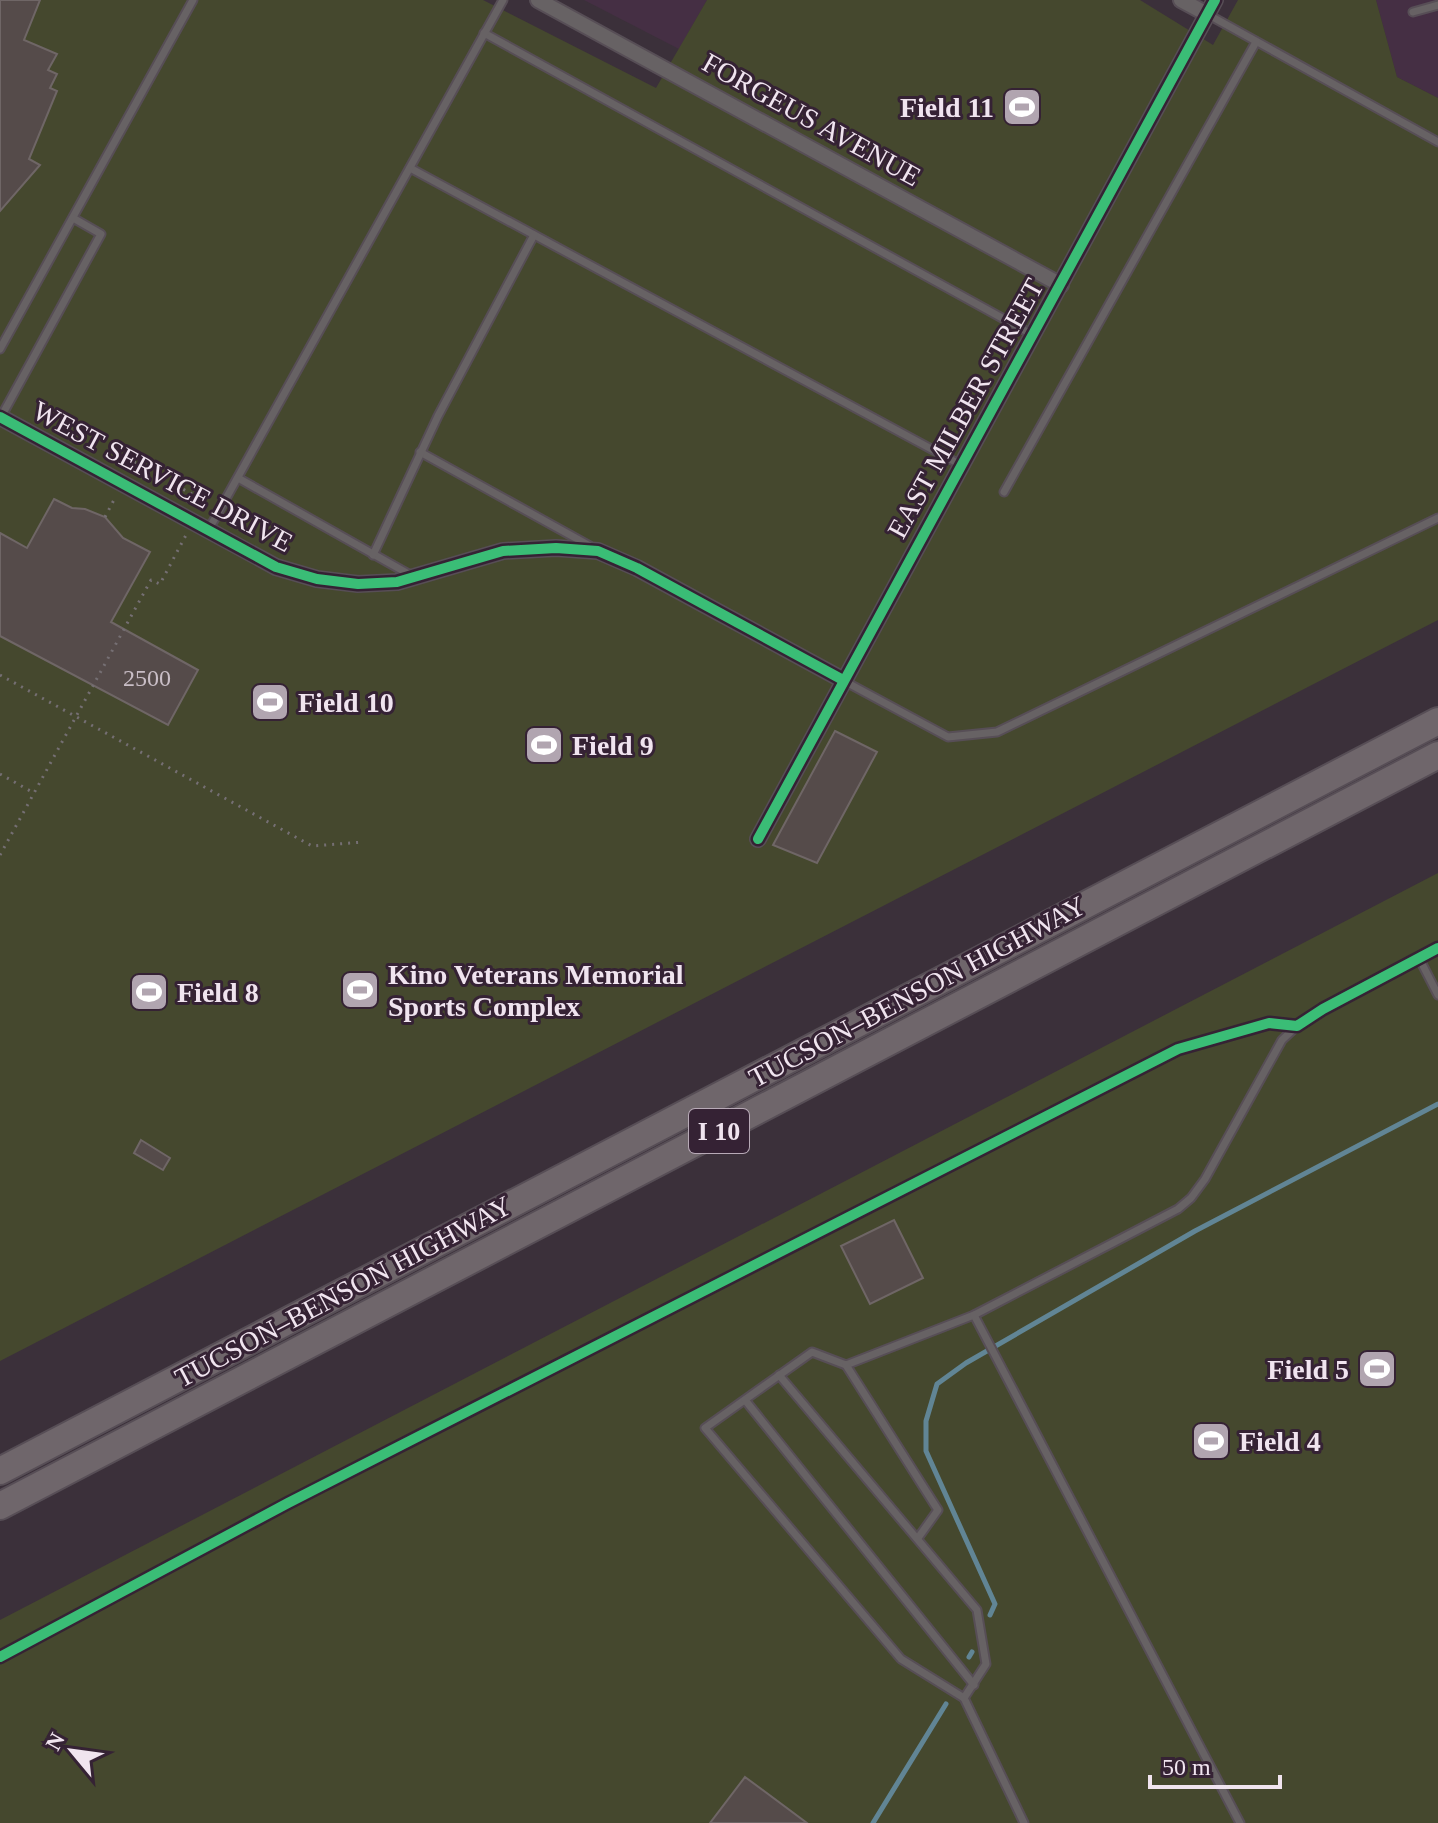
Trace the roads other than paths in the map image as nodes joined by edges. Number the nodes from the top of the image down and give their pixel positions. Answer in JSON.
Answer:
{"nodes":[{"id":1,"x":193,"y":0,"type":"edge"},
{"id":2,"x":503,"y":0,"type":"edge"},
{"id":3,"x":538,"y":0,"type":"edge"},
{"id":4,"x":1181,"y":0,"type":"edge"},
{"id":5,"x":1215,"y":0,"type":"edge"},
{"id":6,"x":1438,"y":5,"type":"edge"},
{"id":7,"x":1413,"y":12,"type":"dead end"},
{"id":8,"x":1207,"y":14,"type":"junction"},
{"id":9,"x":484,"y":33,"type":"junction"},
{"id":10,"x":1256,"y":42,"type":"junction"},
{"id":11,"x":1438,"y":142,"type":"edge"},
{"id":12,"x":410,"y":168,"type":"junction"},
{"id":13,"x":73,"y":218,"type":"junction"},
{"id":14,"x":534,"y":235,"type":"junction"},
{"id":15,"x":1061,"y":285,"type":"junction"},
{"id":16,"x":1033,"y":335,"type":"junction"},
{"id":17,"x":0,"y":349,"type":"edge"},
{"id":18,"x":0,"y":417,"type":"edge"},
{"id":19,"x":420,"y":452,"type":"junction"},
{"id":20,"x":961,"y":465,"type":"junction"},
{"id":21,"x":238,"y":478,"type":"junction"},
{"id":22,"x":1004,"y":492,"type":"dead end"},
{"id":23,"x":1438,"y":518,"type":"edge"},
{"id":24,"x":208,"y":531,"type":"junction"},
{"id":25,"x":598,"y":551,"type":"junction"},
{"id":26,"x":373,"y":555,"type":"junction"},
{"id":27,"x":415,"y":578,"type":"junction"},
{"id":28,"x":843,"y":680,"type":"junction"},
{"id":29,"x":1438,"y":721,"type":"edge"},
{"id":30,"x":1438,"y":755,"type":"edge"},
{"id":31,"x":758,"y":839,"type":"dead end"},
{"id":32,"x":1419,"y":958,"type":"dead end"},
{"id":33,"x":1438,"y":995,"type":"edge"},
{"id":34,"x":1297,"y":1026,"type":"dead end"},
{"id":35,"x":974,"y":1315,"type":"junction"},
{"id":36,"x":846,"y":1365,"type":"junction"},
{"id":37,"x":779,"y":1375,"type":"junction"},
{"id":38,"x":745,"y":1400,"type":"junction"},
{"id":39,"x":0,"y":1471,"type":"edge"},
{"id":40,"x":0,"y":1506,"type":"edge"},
{"id":41,"x":918,"y":1538,"type":"junction"},
{"id":42,"x":974,"y":1685,"type":"junction"},
{"id":43,"x":964,"y":1698,"type":"junction"},
{"id":44,"x":1024,"y":1823,"type":"edge"},
{"id":45,"x":1240,"y":1823,"type":"edge"}],
"edges":[{"from":1,"to":13,"type":"lane"},
{"from":2,"to":9,"type":"lane"},
{"from":3,"to":15,"type":"street","name":"FORGEUS AVENUE"},
{"from":4,"to":8,"type":"street"},
{"from":5,"to":8,"type":"street","name":"EAST MILBER STREET"},
{"from":6,"to":7,"type":"lane"},
{"from":8,"to":10,"type":"lane"},
{"from":8,"to":15,"type":"street","name":"EAST MILBER STREET"},
{"from":9,"to":12,"type":"lane"},
{"from":9,"to":16,"type":"lane"},
{"from":10,"to":11,"type":"lane"},
{"from":10,"to":22,"type":"lane"},
{"from":12,"to":14,"type":"lane"},
{"from":12,"to":21,"type":"lane"},
{"from":13,"to":17,"type":"lane"},
{"from":13,"to":18,"type":"lane"},
{"from":14,"to":19,"type":"lane"},
{"from":14,"to":20,"type":"lane"},
{"from":15,"to":16,"type":"street","name":"EAST MILBER STREET"},
{"from":16,"to":20,"type":"street","name":"EAST MILBER STREET"},
{"from":18,"to":24,"type":"street","name":"WEST SERVICE DRIVE"},
{"from":19,"to":25,"type":"lane"},
{"from":19,"to":26,"type":"lane"},
{"from":20,"to":28,"type":"street","name":"EAST MILBER STREET"},
{"from":21,"to":24,"type":"lane"},
{"from":21,"to":26,"type":"lane"},
{"from":23,"to":28,"type":"lane"},
{"from":24,"to":27,"type":"street","name":"WEST SERVICE DRIVE"},
{"from":25,"to":27,"type":"street","name":"WEST SERVICE DRIVE"},
{"from":25,"to":28,"type":"street","name":"WEST SERVICE DRIVE"},
{"from":26,"to":27,"type":"lane"},
{"from":28,"to":31,"type":"street","name":"EAST MILBER STREET"},
{"from":29,"to":39,"type":"highway","name":"TUCSON–BENSON HIGHWAY","number":"I 10"},
{"from":30,"to":40,"type":"highway","name":"TUCSON–BENSON HIGHWAY","number":"I 10"},
{"from":32,"to":33,"type":"lane"},
{"from":34,"to":35,"type":"lane"},
{"from":35,"to":36,"type":"lane"},
{"from":35,"to":45,"type":"lane"},
{"from":36,"to":37,"type":"lane"},
{"from":36,"to":41,"type":"lane"},
{"from":37,"to":38,"type":"lane"},
{"from":37,"to":41,"type":"lane"},
{"from":38,"to":42,"type":"lane"},
{"from":38,"to":43,"type":"lane"},
{"from":41,"to":42,"type":"lane"},
{"from":42,"to":43,"type":"lane"},
{"from":43,"to":44,"type":"lane"}]}
